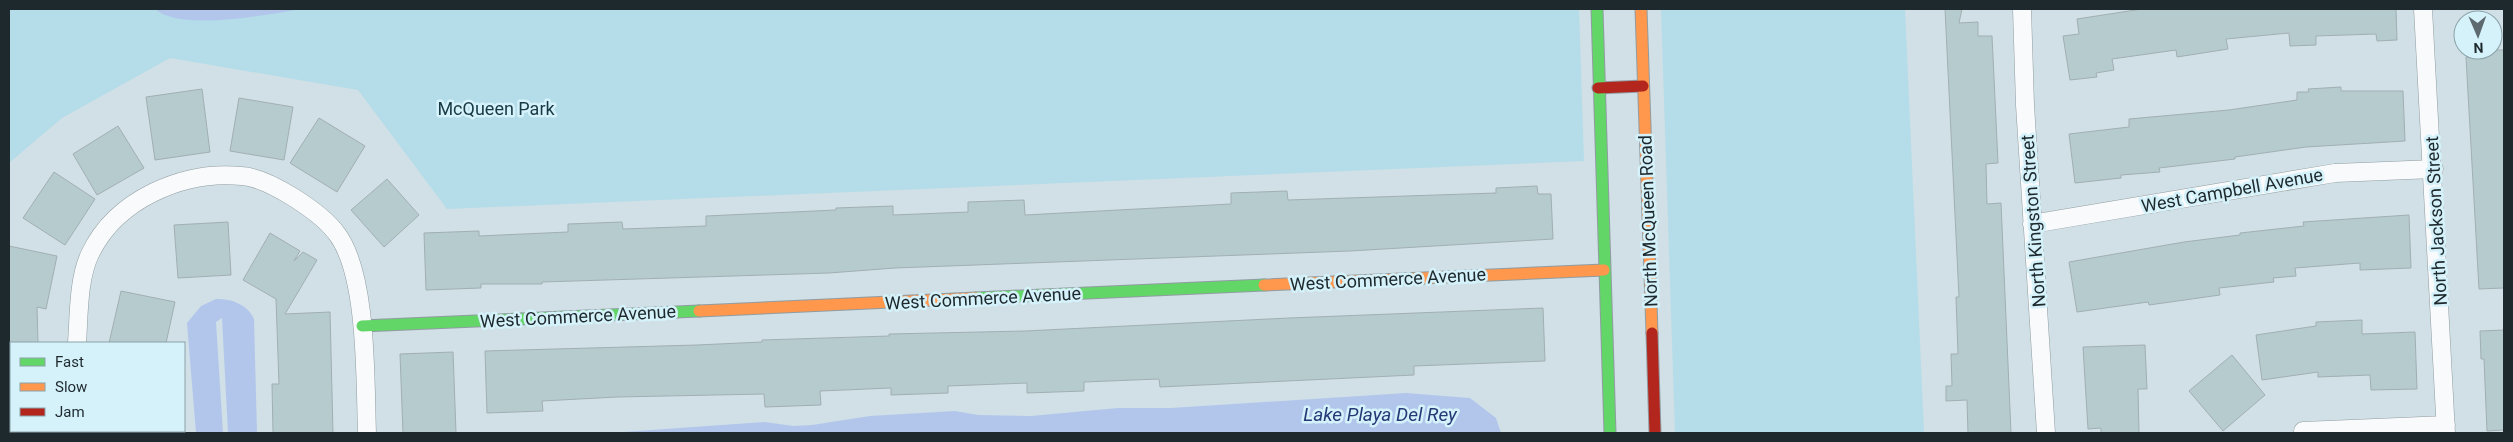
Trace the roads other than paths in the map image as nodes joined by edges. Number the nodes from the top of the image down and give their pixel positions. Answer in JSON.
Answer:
{"nodes":[{"id":1,"x":1597,"y":9,"type":"edge"},
{"id":2,"x":1641,"y":9,"type":"edge"},
{"id":3,"x":2022,"y":9,"type":"edge"},
{"id":4,"x":2423,"y":9,"type":"edge"},
{"id":5,"x":1643,"y":86,"type":"junction"},
{"id":6,"x":1598,"y":88,"type":"junction"},
{"id":7,"x":2434,"y":169,"type":"junction"},
{"id":8,"x":2032,"y":224,"type":"junction"},
{"id":9,"x":1604,"y":270,"type":"junction"},
{"id":10,"x":362,"y":326,"type":"junction"},
{"id":11,"x":77,"y":342,"type":"edge"},
{"id":12,"x":2446,"y":429,"type":"edge"},
{"id":13,"x":2303,"y":431,"type":"dead end"},
{"id":14,"x":367,"y":433,"type":"edge"},
{"id":15,"x":1610,"y":433,"type":"edge"},
{"id":16,"x":1655,"y":433,"type":"edge"},
{"id":17,"x":2046,"y":433,"type":"edge"}],
"edges":[{"from":1,"to":6,"type":"street"},
{"from":2,"to":5,"type":"street","name":"North McQueen Road"},
{"from":3,"to":8,"type":"street","name":"North Kingston Street"},
{"from":4,"to":7,"type":"street","name":"North Jackson Street"},
{"from":5,"to":6,"type":"street"},
{"from":5,"to":16,"type":"street","name":"North McQueen Road"},
{"from":6,"to":9,"type":"street"},
{"from":7,"to":8,"type":"street","name":"West Campbell Avenue"},
{"from":7,"to":12,"type":"street","name":"North Jackson Street"},
{"from":8,"to":17,"type":"street","name":"North Kingston Street"},
{"from":9,"to":10,"type":"street","name":"West Commerce Avenue"},
{"from":9,"to":15,"type":"street"},
{"from":10,"to":11,"type":"street"},
{"from":10,"to":14,"type":"street"},
{"from":12,"to":13,"type":"street"}]}
